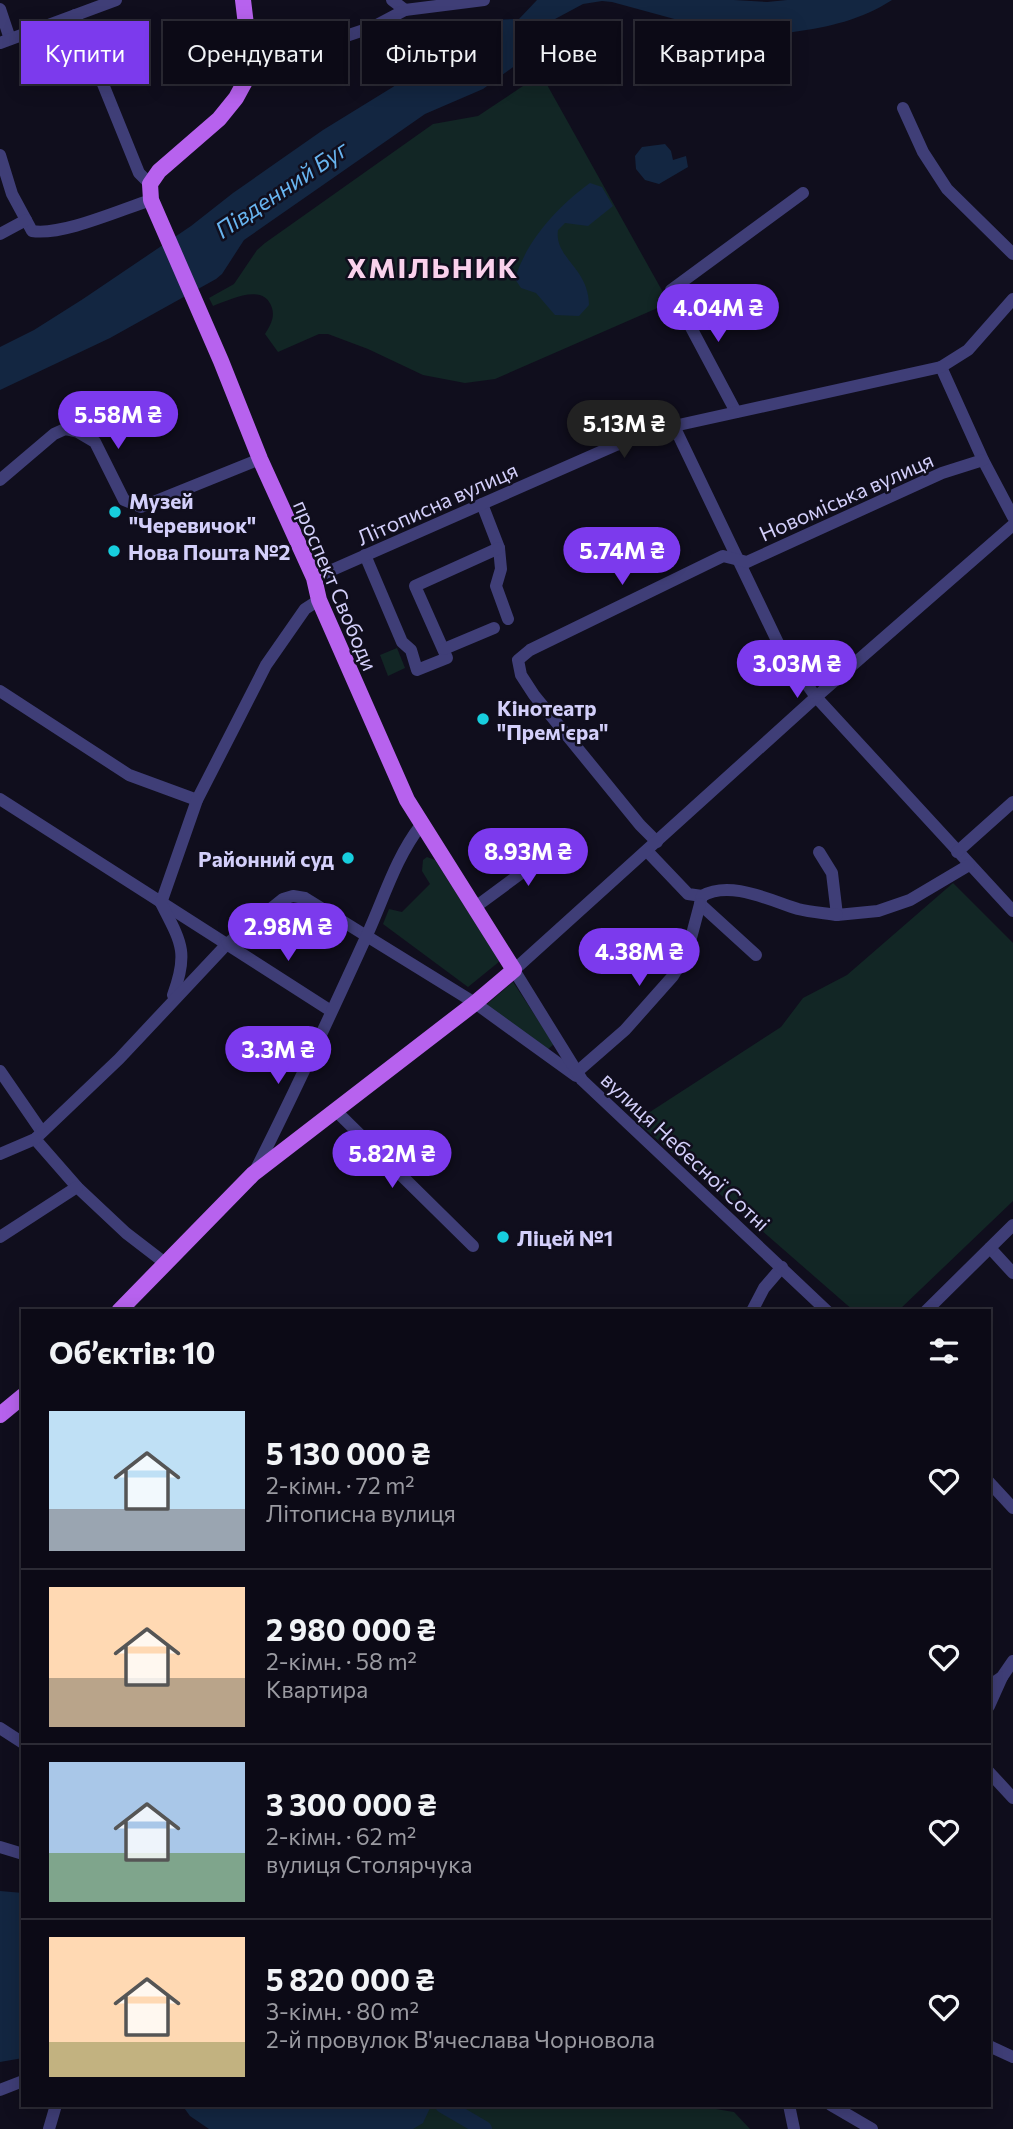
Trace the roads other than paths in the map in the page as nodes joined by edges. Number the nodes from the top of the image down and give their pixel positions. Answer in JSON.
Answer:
{"nodes":[{"id":1,"x":116,"y":0,"type":"edge"},
{"id":2,"x":243,"y":0,"type":"edge"},
{"id":3,"x":392,"y":0,"type":"edge"},
{"id":4,"x":484,"y":0,"type":"edge"},
{"id":5,"x":0,"y":9,"type":"edge"},
{"id":6,"x":405,"y":10,"type":"junction"},
{"id":7,"x":75,"y":15,"type":"junction"},
{"id":8,"x":246,"y":21,"type":"edge"},
{"id":9,"x":348,"y":35,"type":"edge"},
{"id":10,"x":5,"y":41,"type":"edge"},
{"id":11,"x":244,"y":84,"type":"edge"},
{"id":12,"x":903,"y":108,"type":"dead end"},
{"id":13,"x":0,"y":155,"type":"edge"},
{"id":14,"x":150,"y":192,"type":"junction"},
{"id":15,"x":803,"y":193,"type":"dead end"},
{"id":16,"x":6,"y":195,"type":"edge"},
{"id":17,"x":26,"y":220,"type":"junction"},
{"id":18,"x":0,"y":234,"type":"edge"},
{"id":19,"x":1013,"y":254,"type":"edge"},
{"id":20,"x":1013,"y":299,"type":"edge"},
{"id":21,"x":942,"y":368,"type":"junction"},
{"id":22,"x":736,"y":412,"type":"junction"},
{"id":23,"x":674,"y":426,"type":"junction"},
{"id":24,"x":260,"y":459,"type":"junction"},
{"id":25,"x":983,"y":460,"type":"junction"},
{"id":26,"x":0,"y":480,"type":"edge"},
{"id":27,"x":482,"y":504,"type":"junction"},
{"id":28,"x":1013,"y":516,"type":"edge"},
{"id":29,"x":1013,"y":524,"type":"edge"},
{"id":30,"x":499,"y":548,"type":"junction"},
{"id":31,"x":365,"y":555,"type":"junction"},
{"id":32,"x":736,"y":559,"type":"junction"},
{"id":33,"x":313,"y":578,"type":"junction"},
{"id":34,"x":318,"y":600,"type":"junction"},
{"id":35,"x":508,"y":619,"type":"dead end"},
{"id":36,"x":494,"y":628,"type":"dead end"},
{"id":37,"x":444,"y":649,"type":"junction"},
{"id":38,"x":0,"y":691,"type":"edge"},
{"id":39,"x":816,"y":697,"type":"junction"},
{"id":40,"x":0,"y":799,"type":"edge"},
{"id":41,"x":197,"y":800,"type":"junction"},
{"id":42,"x":1013,"y":802,"type":"edge"},
{"id":43,"x":421,"y":825,"type":"junction"},
{"id":44,"x":558,"y":840,"type":"dead end"},
{"id":45,"x":657,"y":842,"type":"junction"},
{"id":46,"x":647,"y":852,"type":"junction"},
{"id":47,"x":819,"y":852,"type":"dead end"},
{"id":48,"x":957,"y":852,"type":"junction"},
{"id":49,"x":969,"y":865,"type":"junction"},
{"id":50,"x":701,"y":900,"type":"junction"},
{"id":51,"x":161,"y":903,"type":"junction"},
{"id":52,"x":474,"y":908,"type":"junction"},
{"id":53,"x":1013,"y":911,"type":"edge"},
{"id":54,"x":837,"y":915,"type":"junction"},
{"id":55,"x":367,"y":934,"type":"junction"},
{"id":56,"x":227,"y":944,"type":"junction"},
{"id":57,"x":756,"y":955,"type":"dead end"},
{"id":58,"x":514,"y":970,"type":"junction"},
{"id":59,"x":171,"y":1002,"type":"junction"},
{"id":60,"x":475,"y":1003,"type":"junction"},
{"id":61,"x":331,"y":1011,"type":"junction"},
{"id":62,"x":0,"y":1071,"type":"edge"},
{"id":63,"x":580,"y":1076,"type":"junction"},
{"id":64,"x":335,"y":1110,"type":"junction"},
{"id":65,"x":281,"y":1119,"type":"junction"},
{"id":66,"x":39,"y":1135,"type":"junction"},
{"id":67,"x":302,"y":1137,"type":"junction"},
{"id":68,"x":0,"y":1154,"type":"edge"},
{"id":69,"x":253,"y":1174,"type":"junction"},
{"id":70,"x":77,"y":1187,"type":"junction"},
{"id":71,"x":1013,"y":1225,"type":"edge"},
{"id":72,"x":0,"y":1237,"type":"edge"},
{"id":73,"x":473,"y":1246,"type":"dead end"},
{"id":74,"x":990,"y":1248,"type":"junction"},
{"id":75,"x":165,"y":1263,"type":"junction"},
{"id":76,"x":782,"y":1267,"type":"junction"},
{"id":77,"x":1013,"y":1273,"type":"edge"},
{"id":78,"x":121,"y":1309,"type":"edge"},
{"id":79,"x":753,"y":1309,"type":"edge"},
{"id":80,"x":825,"y":1309,"type":"edge"},
{"id":81,"x":928,"y":1309,"type":"edge"},
{"id":82,"x":21,"y":1398,"type":"edge"},
{"id":83,"x":0,"y":1415,"type":"edge"},
{"id":84,"x":991,"y":1484,"type":"edge"},
{"id":85,"x":1013,"y":1508,"type":"edge"},
{"id":86,"x":1013,"y":1661,"type":"edge"},
{"id":87,"x":1002,"y":1676,"type":"junction"},
{"id":88,"x":991,"y":1684,"type":"edge"},
{"id":89,"x":991,"y":1701,"type":"edge"},
{"id":90,"x":0,"y":1728,"type":"edge"},
{"id":91,"x":21,"y":1743,"type":"edge"},
{"id":92,"x":991,"y":1774,"type":"edge"},
{"id":93,"x":1013,"y":1798,"type":"edge"},
{"id":94,"x":0,"y":1847,"type":"edge"},
{"id":95,"x":21,"y":1853,"type":"edge"},
{"id":96,"x":991,"y":2047,"type":"edge"},
{"id":97,"x":1013,"y":2057,"type":"edge"},
{"id":98,"x":21,"y":2082,"type":"edge"},
{"id":99,"x":0,"y":2090,"type":"edge"},
{"id":100,"x":55,"y":2107,"type":"edge"},
{"id":101,"x":789,"y":2107,"type":"edge"},
{"id":102,"x":834,"y":2107,"type":"edge"},
{"id":103,"x":49,"y":2129,"type":"edge"},
{"id":104,"x":794,"y":2129,"type":"edge"},
{"id":105,"x":872,"y":2129,"type":"edge"}],
"edges":[{"from":1,"to":7,"type":"street"},
{"from":2,"to":8,"type":"main road"},
{"from":3,"to":6,"type":"street"},
{"from":4,"to":6,"type":"street"},
{"from":5,"to":10,"type":"street"},
{"from":6,"to":9,"type":"street"},
{"from":7,"to":10,"type":"street"},
{"from":7,"to":14,"type":"street","name":"проспект Свободи"},
{"from":11,"to":14,"type":"main road"},
{"from":12,"to":19,"type":"street"},
{"from":13,"to":16,"type":"street"},
{"from":14,"to":17,"type":"street"},
{"from":14,"to":24,"type":"main road","name":"проспект Свободи"},
{"from":15,"to":22,"type":"street"},
{"from":16,"to":17,"type":"street"},
{"from":17,"to":18,"type":"street"},
{"from":20,"to":21,"type":"street"},
{"from":21,"to":22,"type":"street","name":"Літописна вулиця"},
{"from":21,"to":25,"type":"street"},
{"from":22,"to":23,"type":"street","name":"Літописна вулиця"},
{"from":23,"to":27,"type":"street","name":"Літописна вулиця"},
{"from":23,"to":32,"type":"street"},
{"from":24,"to":26,"type":"street"},
{"from":24,"to":33,"type":"main road","name":"проспект Свободи"},
{"from":25,"to":28,"type":"street"},
{"from":25,"to":32,"type":"street","name":"Новоміська вулиця"},
{"from":27,"to":30,"type":"street"},
{"from":27,"to":31,"type":"street","name":"Літописна вулиця"},
{"from":29,"to":39,"type":"street"},
{"from":30,"to":35,"type":"street"},
{"from":30,"to":37,"type":"street"},
{"from":31,"to":33,"type":"street","name":"Літописна вулиця"},
{"from":31,"to":37,"type":"street"},
{"from":32,"to":39,"type":"street"},
{"from":32,"to":45,"type":"street","name":"Новоміська вулиця"},
{"from":33,"to":34,"type":"main road","name":"проспект Свободи"},
{"from":34,"to":41,"type":"street"},
{"from":34,"to":43,"type":"main road","name":"проспект Свободи"},
{"from":36,"to":37,"type":"street"},
{"from":38,"to":41,"type":"street"},
{"from":39,"to":45,"type":"street"},
{"from":39,"to":48,"type":"street"},
{"from":40,"to":51,"type":"street"},
{"from":41,"to":51,"type":"street"},
{"from":42,"to":48,"type":"street"},
{"from":43,"to":52,"type":"main road","name":"проспект Свободи"},
{"from":43,"to":55,"type":"street"},
{"from":44,"to":52,"type":"street"},
{"from":45,"to":46,"type":"street"},
{"from":46,"to":50,"type":"street"},
{"from":46,"to":58,"type":"street"},
{"from":47,"to":54,"type":"street"},
{"from":48,"to":49,"type":"street"},
{"from":49,"to":53,"type":"street"},
{"from":49,"to":54,"type":"street"},
{"from":50,"to":54,"type":"street"},
{"from":50,"to":57,"type":"street"},
{"from":50,"to":63,"type":"street"},
{"from":51,"to":56,"type":"street"},
{"from":51,"to":59,"type":"street"},
{"from":52,"to":58,"type":"main road","name":"проспект Свободи"},
{"from":55,"to":56,"type":"street"},
{"from":55,"to":60,"type":"street"},
{"from":55,"to":61,"type":"street"},
{"from":56,"to":59,"type":"street"},
{"from":56,"to":61,"type":"street"},
{"from":58,"to":60,"type":"main road"},
{"from":58,"to":63,"type":"street","name":"вулиця Небесної Сотні"},
{"from":59,"to":66,"type":"street"},
{"from":60,"to":63,"type":"street"},
{"from":60,"to":64,"type":"main road"},
{"from":61,"to":65,"type":"street"},
{"from":62,"to":66,"type":"street"},
{"from":63,"to":76,"type":"street","name":"вулиця Небесної Сотні"},
{"from":64,"to":67,"type":"main road"},
{"from":64,"to":73,"type":"street"},
{"from":65,"to":67,"type":"street"},
{"from":65,"to":69,"type":"street"},
{"from":66,"to":68,"type":"street"},
{"from":66,"to":70,"type":"street"},
{"from":67,"to":69,"type":"main road"},
{"from":69,"to":75,"type":"main road"},
{"from":70,"to":72,"type":"street"},
{"from":70,"to":75,"type":"street"},
{"from":71,"to":74,"type":"street"},
{"from":74,"to":77,"type":"street"},
{"from":74,"to":81,"type":"street"},
{"from":75,"to":78,"type":"main road"},
{"from":76,"to":79,"type":"street"},
{"from":76,"to":80,"type":"street","name":"вулиця Небесної Сотні"},
{"from":82,"to":83,"type":"main road"},
{"from":84,"to":85,"type":"street"},
{"from":86,"to":87,"type":"street"},
{"from":87,"to":88,"type":"street"},
{"from":87,"to":89,"type":"street"},
{"from":90,"to":91,"type":"street"},
{"from":92,"to":93,"type":"street"},
{"from":94,"to":95,"type":"street"},
{"from":96,"to":97,"type":"street"},
{"from":98,"to":99,"type":"street"},
{"from":100,"to":103,"type":"street"},
{"from":101,"to":104,"type":"street"},
{"from":102,"to":105,"type":"street"}]}
